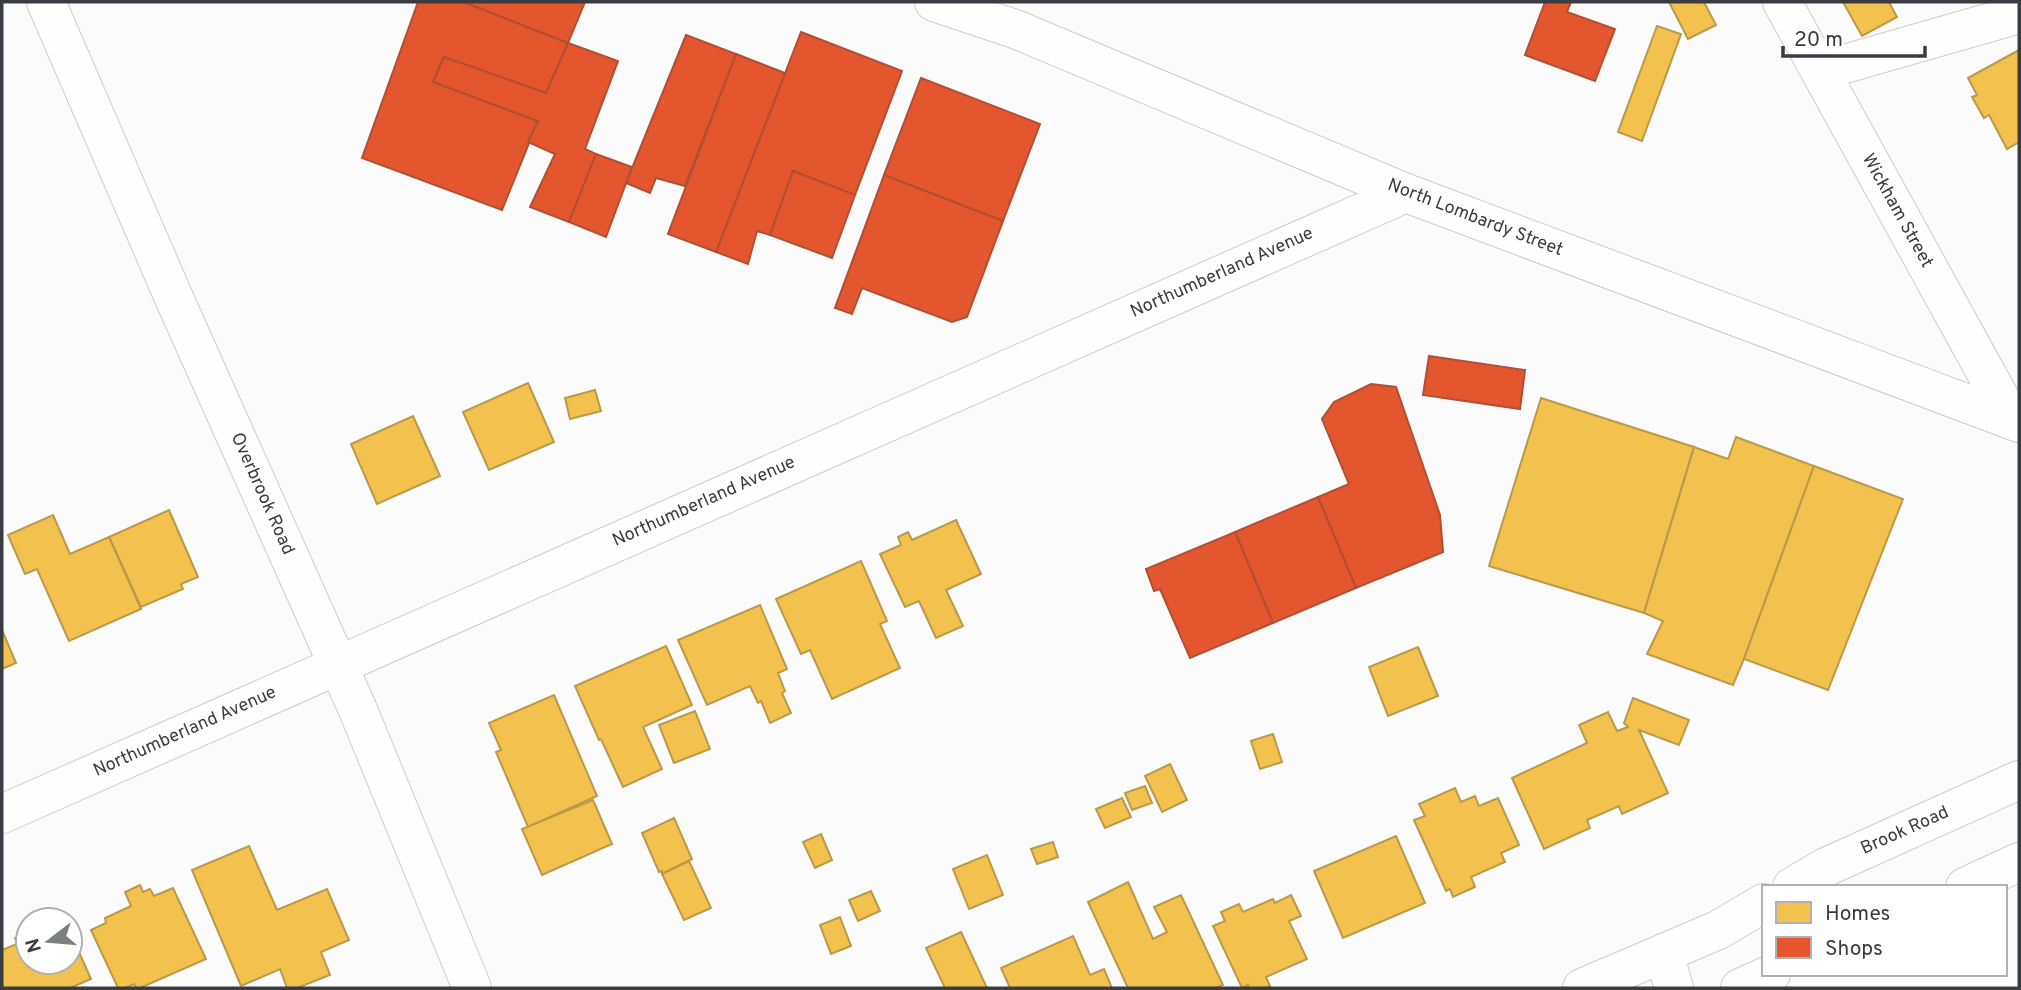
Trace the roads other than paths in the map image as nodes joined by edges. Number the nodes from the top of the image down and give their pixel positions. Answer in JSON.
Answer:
{"nodes":[{"id":1,"x":46,"y":2,"type":"edge"},
{"id":2,"x":934,"y":2,"type":"edge"},
{"id":3,"x":1782,"y":2,"type":"edge"},
{"id":4,"x":2019,"y":14,"type":"edge"},
{"id":5,"x":1008,"y":15,"type":"edge"},
{"id":6,"x":1820,"y":71,"type":"junction"},
{"id":7,"x":1406,"y":192,"type":"junction"},
{"id":8,"x":2016,"y":421,"type":"edge"},
{"id":9,"x":338,"y":664,"type":"junction"},
{"id":10,"x":2019,"y":780,"type":"edge"},
{"id":11,"x":2,"y":814,"type":"edge"},
{"id":12,"x":2019,"y":862,"type":"edge"},
{"id":13,"x":1795,"y":885,"type":"edge"},
{"id":14,"x":1969,"y":885,"type":"edge"},
{"id":15,"x":1762,"y":904,"type":"edge"},
{"id":16,"x":1669,"y":971,"type":"edge"},
{"id":17,"x":1767,"y":976,"type":"edge"},
{"id":18,"x":472,"y":988,"type":"edge"},
{"id":19,"x":1582,"y":988,"type":"edge"},
{"id":20,"x":1740,"y":988,"type":"edge"}],
"edges":[{"from":1,"to":9,"type":"street","name":"Overbrook Road"},
{"from":2,"to":5,"type":"street","name":"North Lombardy Street"},
{"from":3,"to":6,"type":"street","name":"Wickham Street"},
{"from":4,"to":6,"type":"street"},
{"from":5,"to":7,"type":"street","name":"North Lombardy Street"},
{"from":6,"to":8,"type":"street","name":"Wickham Street"},
{"from":7,"to":8,"type":"street","name":"North Lombardy Street"},
{"from":7,"to":9,"type":"street","name":"Northumberland Avenue"},
{"from":9,"to":11,"type":"street","name":"Northumberland Avenue"},
{"from":9,"to":18,"type":"street","name":"Overbrook Road"},
{"from":10,"to":13,"type":"street","name":"Brook Road"},
{"from":12,"to":14,"type":"street"},
{"from":15,"to":16,"type":"street"},
{"from":16,"to":19,"type":"street"},
{"from":17,"to":20,"type":"street"}]}
